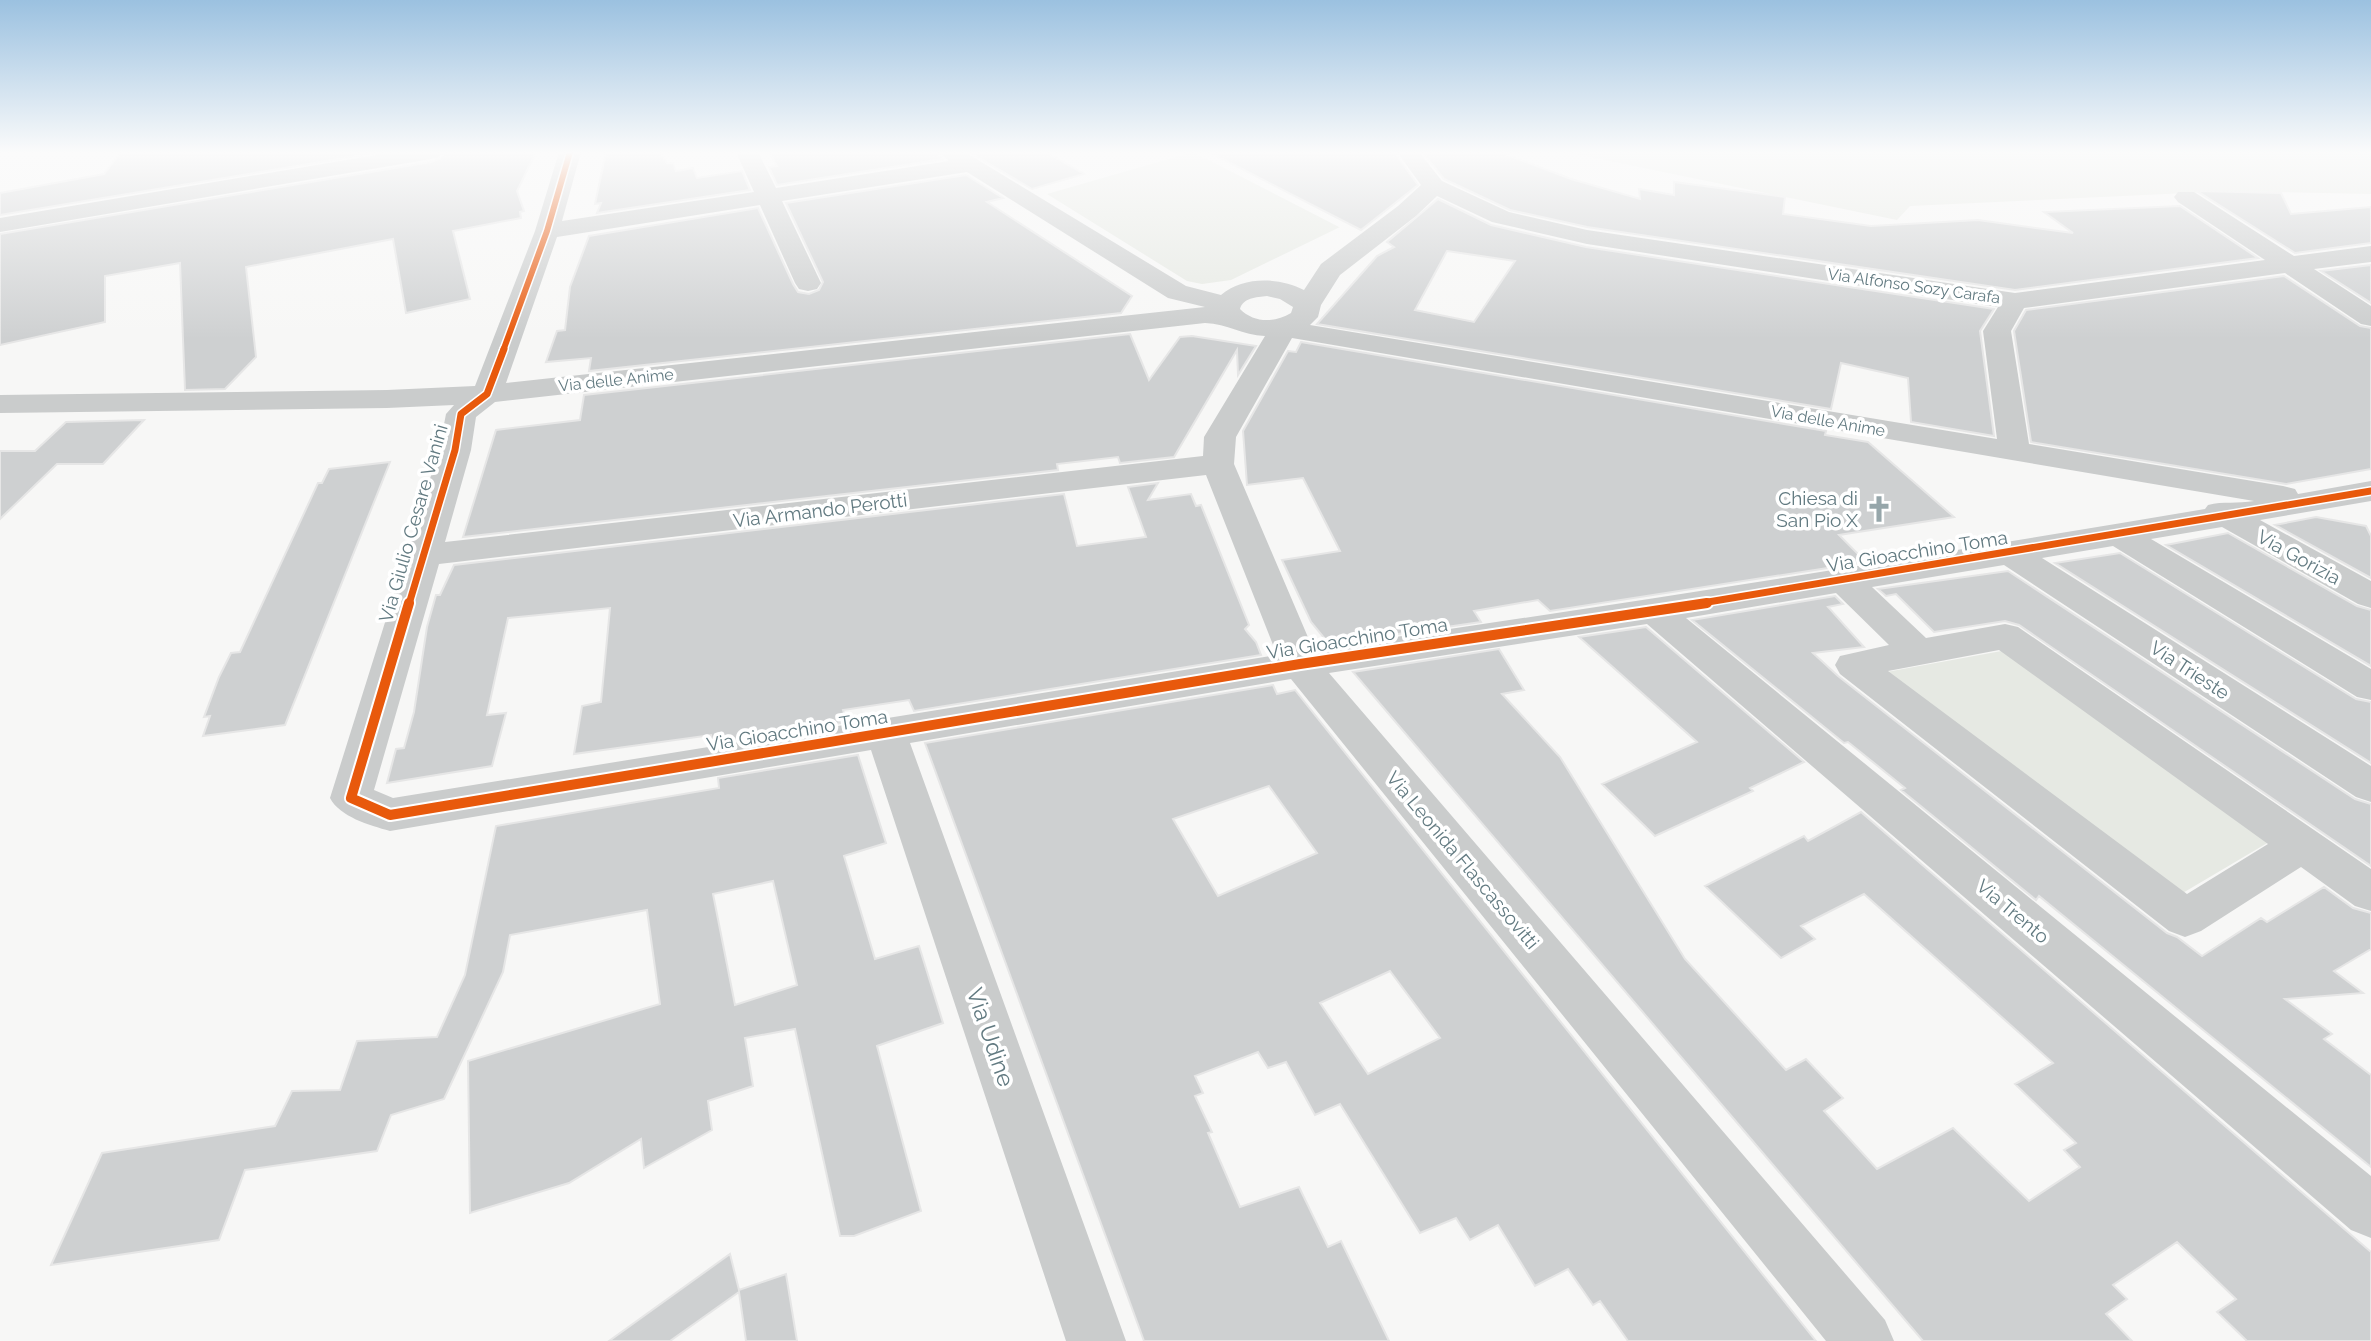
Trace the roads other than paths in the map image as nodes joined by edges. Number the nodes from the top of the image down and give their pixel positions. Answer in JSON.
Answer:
{"nodes":[{"id":1,"x":61,"y":215,"type":"edge"},
{"id":2,"x":552,"y":215,"type":"edge"},
{"id":3,"x":651,"y":215,"type":"edge"},
{"id":4,"x":777,"y":215,"type":"edge"},
{"id":5,"x":1052,"y":215,"type":"edge"},
{"id":6,"x":1402,"y":215,"type":"edge"},
{"id":7,"x":1463,"y":215,"type":"edge"},
{"id":8,"x":1496,"y":215,"type":"edge"},
{"id":9,"x":2213,"y":215,"type":"edge"},
{"id":10,"x":1501,"y":217,"type":"junction"},
{"id":11,"x":0,"y":225,"type":"edge"},
{"id":12,"x":547,"y":231,"type":"junction"},
{"id":13,"x":2371,"y":254,"type":"edge"},
{"id":14,"x":2287,"y":264,"type":"junction"},
{"id":15,"x":1330,"y":270,"type":"junction"},
{"id":16,"x":808,"y":283,"type":"dead end"},
{"id":17,"x":1177,"y":292,"type":"junction"},
{"id":18,"x":2015,"y":301,"type":"junction"},
{"id":19,"x":1228,"y":310,"type":"junction"},
{"id":20,"x":1285,"y":312,"type":"junction"},
{"id":21,"x":2371,"y":318,"type":"edge"},
{"id":22,"x":1158,"y":320,"type":"junction"},
{"id":23,"x":487,"y":394,"type":"junction"},
{"id":24,"x":387,"y":399,"type":"junction"},
{"id":25,"x":0,"y":404,"type":"edge"},
{"id":26,"x":455,"y":450,"type":"junction"},
{"id":27,"x":2015,"y":453,"type":"junction"},
{"id":28,"x":1218,"y":464,"type":"junction"},
{"id":29,"x":2155,"y":475,"type":"junction"},
{"id":30,"x":2371,"y":491,"type":"edge"},
{"id":31,"x":2314,"y":501,"type":"junction"},
{"id":32,"x":2371,"y":512,"type":"edge"},
{"id":33,"x":2226,"y":516,"type":"junction"},
{"id":34,"x":2120,"y":534,"type":"junction"},
{"id":35,"x":2010,"y":553,"type":"junction"},
{"id":36,"x":423,"y":555,"type":"junction"},
{"id":37,"x":1844,"y":580,"type":"junction"},
{"id":38,"x":2371,"y":596,"type":"edge"},
{"id":39,"x":1655,"y":611,"type":"junction"},
{"id":40,"x":1919,"y":653,"type":"junction"},
{"id":41,"x":1300,"y":664,"type":"junction"},
{"id":42,"x":2371,"y":687,"type":"edge"},
{"id":43,"x":886,"y":733,"type":"junction"},
{"id":44,"x":2371,"y":786,"type":"edge"},
{"id":45,"x":351,"y":797,"type":"joint"},
{"id":46,"x":2301,"y":845,"type":"junction"},
{"id":47,"x":2371,"y":893,"type":"edge"},
{"id":48,"x":2371,"y":1211,"type":"edge"},
{"id":49,"x":1096,"y":1341,"type":"edge"},
{"id":50,"x":1864,"y":1341,"type":"edge"}],
"edges":[{"from":1,"to":11,"type":"street"},
{"from":2,"to":12,"type":"street"},
{"from":3,"to":12,"type":"street"},
{"from":4,"to":16,"type":"street"},
{"from":5,"to":17,"type":"street"},
{"from":6,"to":15,"type":"street"},
{"from":7,"to":10,"type":"street","name":"Via Alfonso Sozy Carafa"},
{"from":8,"to":10,"type":"street","name":"Via Alfonso Sozy Carafa"},
{"from":9,"to":14,"type":"street"},
{"from":10,"to":18,"type":"street","name":"Via Alfonso Sozy Carafa"},
{"from":12,"to":23,"type":"street"},
{"from":13,"to":14,"type":"street","name":"Via Alfonso Sozy Carafa"},
{"from":14,"to":18,"type":"street","name":"Via Alfonso Sozy Carafa"},
{"from":14,"to":21,"type":"street"},
{"from":15,"to":20,"type":"street"},
{"from":15,"to":20,"type":"street"},
{"from":17,"to":19,"type":"street"},
{"from":17,"to":22,"type":"street"},
{"from":18,"to":27,"type":"street"},
{"from":19,"to":20,"type":"street","name":"Via delle Anime"},
{"from":19,"to":20,"type":"street"},
{"from":19,"to":22,"type":"street","name":"Via delle Anime"},
{"from":20,"to":27,"type":"street","name":"Via delle Anime"},
{"from":20,"to":28,"type":"street"},
{"from":22,"to":23,"type":"street","name":"Via delle Anime"},
{"from":23,"to":24,"type":"street","name":"Via delle Anime"},
{"from":23,"to":26,"type":"street"},
{"from":24,"to":25,"type":"street","name":"Via delle Anime"},
{"from":24,"to":26,"type":"street"},
{"from":26,"to":36,"type":"street","name":"Via Giulio Cesare Vanini"},
{"from":27,"to":29,"type":"street","name":"Via delle Anime"},
{"from":28,"to":36,"type":"street","name":"Via Armando Perotti"},
{"from":28,"to":41,"type":"street","name":"Via Leonida Flascassovitti"},
{"from":29,"to":31,"type":"street","name":"Via delle Anime"},
{"from":29,"to":33,"type":"street","name":"Via Gorizia"},
{"from":30,"to":31,"type":"street","name":"Via Gioacchino Toma"},
{"from":31,"to":32,"type":"street","name":"Via delle Anime"},
{"from":31,"to":33,"type":"street","name":"Via Gioacchino Toma"},
{"from":33,"to":34,"type":"street","name":"Via Gioacchino Toma"},
{"from":33,"to":38,"type":"street","name":"Via Gorizia"},
{"from":34,"to":35,"type":"street","name":"Via Gioacchino Toma"},
{"from":34,"to":42,"type":"street"},
{"from":35,"to":37,"type":"street","name":"Via Gioacchino Toma"},
{"from":35,"to":44,"type":"street","name":"Via Trieste"},
{"from":36,"to":45,"type":"street","name":"Via Giulio Cesare Vanini"},
{"from":37,"to":39,"type":"street","name":"Via Gioacchino Toma"},
{"from":37,"to":40,"type":"street"},
{"from":39,"to":41,"type":"street","name":"Via Gioacchino Toma"},
{"from":39,"to":48,"type":"street","name":"Via Trento"},
{"from":40,"to":46,"type":"street"},
{"from":40,"to":46,"type":"street"},
{"from":41,"to":43,"type":"street","name":"Via Gioacchino Toma"},
{"from":41,"to":50,"type":"street","name":"Via Leonida Flascassovitti"},
{"from":43,"to":45,"type":"street","name":"Via Gioacchino Toma"},
{"from":43,"to":49,"type":"street","name":"Via Udine"},
{"from":46,"to":47,"type":"street"}]}
